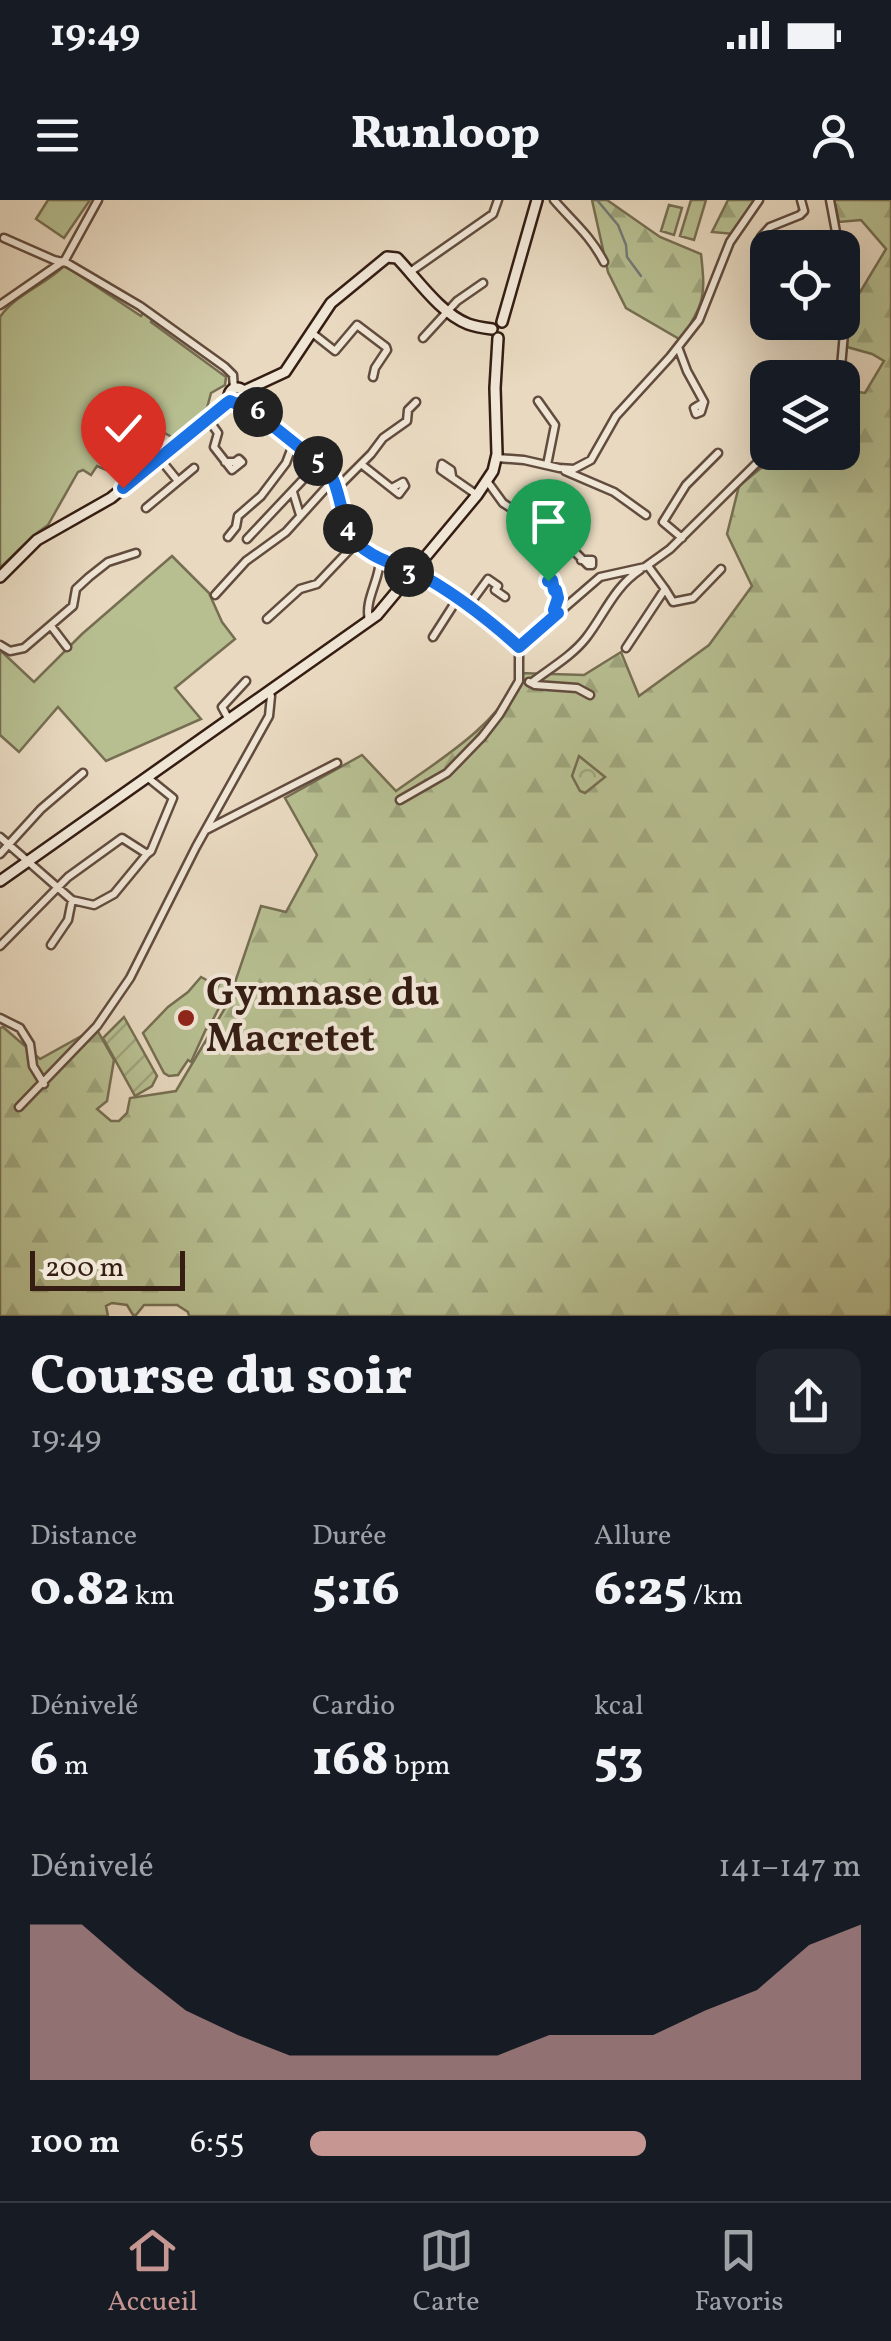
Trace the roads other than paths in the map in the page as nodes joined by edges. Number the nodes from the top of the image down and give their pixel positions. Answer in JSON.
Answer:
{"nodes":[{"id":1,"x":98,"y":200,"type":"edge"},
{"id":2,"x":498,"y":200,"type":"edge"},
{"id":3,"x":537,"y":200,"type":"edge"},
{"id":4,"x":554,"y":200,"type":"edge"},
{"id":5,"x":759,"y":200,"type":"edge"},
{"id":6,"x":801,"y":200,"type":"edge"},
{"id":7,"x":830,"y":200,"type":"edge"},
{"id":8,"x":767,"y":230,"type":"edge"},
{"id":9,"x":835,"y":230,"type":"edge"},
{"id":10,"x":4,"y":238,"type":"dead end"},
{"id":11,"x":61,"y":262,"type":"junction"},
{"id":12,"x":604,"y":262,"type":"dead end"},
{"id":13,"x":410,"y":272,"type":"junction"},
{"id":14,"x":483,"y":284,"type":"dead end"},
{"id":15,"x":0,"y":306,"type":"edge"},
{"id":16,"x":448,"y":311,"type":"junction"},
{"id":17,"x":311,"y":332,"type":"junction"},
{"id":18,"x":495,"y":334,"type":"junction"},
{"id":19,"x":424,"y":338,"type":"dead end"},
{"id":20,"x":678,"y":346,"type":"junction"},
{"id":21,"x":373,"y":377,"type":"dead end"},
{"id":22,"x":240,"y":394,"type":"junction"},
{"id":23,"x":538,"y":401,"type":"dead end"},
{"id":24,"x":416,"y":402,"type":"dead end"},
{"id":25,"x":704,"y":402,"type":"dead end"},
{"id":26,"x":207,"y":418,"type":"junction"},
{"id":27,"x":294,"y":442,"type":"junction"},
{"id":28,"x":718,"y":453,"type":"dead end"},
{"id":29,"x":160,"y":458,"type":"junction"},
{"id":30,"x":496,"y":458,"type":"junction"},
{"id":31,"x":224,"y":462,"type":"dead end"},
{"id":32,"x":362,"y":464,"type":"junction"},
{"id":33,"x":547,"y":465,"type":"junction"},
{"id":34,"x":194,"y":468,"type":"dead end"},
{"id":35,"x":559,"y":468,"type":"junction"},
{"id":36,"x":313,"y":470,"type":"dead end"},
{"id":37,"x":750,"y":470,"type":"edge"},
{"id":38,"x":452,"y":476,"type":"dead end"},
{"id":39,"x":334,"y":478,"type":"junction"},
{"id":40,"x":178,"y":481,"type":"junction"},
{"id":41,"x":487,"y":481,"type":"junction"},
{"id":42,"x":338,"y":487,"type":"junction"},
{"id":43,"x":392,"y":488,"type":"dead end"},
{"id":44,"x":293,"y":490,"type":"junction"},
{"id":45,"x":476,"y":494,"type":"junction"},
{"id":46,"x":146,"y":508,"type":"dead end"},
{"id":47,"x":300,"y":515,"type":"junction"},
{"id":48,"x":646,"y":515,"type":"dead end"},
{"id":49,"x":228,"y":537,"type":"dead end"},
{"id":50,"x":682,"y":538,"type":"junction"},
{"id":51,"x":248,"y":539,"type":"dead end"},
{"id":52,"x":356,"y":543,"type":"junction"},
{"id":53,"x":136,"y":553,"type":"dead end"},
{"id":54,"x":380,"y":559,"type":"junction"},
{"id":55,"x":581,"y":560,"type":"dead end"},
{"id":56,"x":647,"y":567,"type":"junction"},
{"id":57,"x":721,"y":569,"type":"dead end"},
{"id":58,"x":413,"y":573,"type":"junction"},
{"id":59,"x":0,"y":577,"type":"edge"},
{"id":60,"x":548,"y":581,"type":"dead end"},
{"id":61,"x":665,"y":588,"type":"junction"},
{"id":62,"x":215,"y":594,"type":"dead end"},
{"id":63,"x":458,"y":598,"type":"junction"},
{"id":64,"x":505,"y":598,"type":"dead end"},
{"id":65,"x":468,"y":605,"type":"junction"},
{"id":66,"x":558,"y":613,"type":"junction"},
{"id":67,"x":266,"y":620,"type":"dead end"},
{"id":68,"x":369,"y":621,"type":"junction"},
{"id":69,"x":51,"y":626,"type":"junction"},
{"id":70,"x":434,"y":637,"type":"dead end"},
{"id":71,"x":0,"y":646,"type":"edge"},
{"id":72,"x":67,"y":647,"type":"dead end"},
{"id":73,"x":519,"y":647,"type":"junction"},
{"id":74,"x":626,"y":648,"type":"dead end"},
{"id":75,"x":520,"y":675,"type":"junction"},
{"id":76,"x":246,"y":680,"type":"dead end"},
{"id":77,"x":531,"y":683,"type":"junction"},
{"id":78,"x":270,"y":692,"type":"junction"},
{"id":79,"x":590,"y":694,"type":"dead end"},
{"id":80,"x":256,"y":701,"type":"junction"},
{"id":81,"x":229,"y":720,"type":"junction"},
{"id":82,"x":266,"y":720,"type":"junction"},
{"id":83,"x":337,"y":763,"type":"dead end"},
{"id":84,"x":83,"y":772,"type":"dead end"},
{"id":85,"x":147,"y":777,"type":"junction"},
{"id":86,"x":400,"y":800,"type":"dead end"},
{"id":87,"x":205,"y":831,"type":"junction"},
{"id":88,"x":0,"y":837,"type":"edge"},
{"id":89,"x":8,"y":844,"type":"junction"},
{"id":90,"x":0,"y":854,"type":"edge"},
{"id":91,"x":148,"y":854,"type":"junction"},
{"id":92,"x":28,"y":861,"type":"junction"},
{"id":93,"x":0,"y":881,"type":"edge"},
{"id":94,"x":58,"y":888,"type":"junction"},
{"id":95,"x":72,"y":900,"type":"junction"},
{"id":96,"x":51,"y":945,"type":"dead end"},
{"id":97,"x":0,"y":946,"type":"edge"},
{"id":98,"x":0,"y":1018,"type":"edge"},
{"id":99,"x":44,"y":1084,"type":"junction"},
{"id":100,"x":19,"y":1107,"type":"dead end"}],
"edges":[{"from":1,"to":11,"type":"street"},
{"from":2,"to":13,"type":"street"},
{"from":3,"to":18,"type":"main road"},
{"from":4,"to":12,"type":"street"},
{"from":5,"to":20,"type":"street"},
{"from":6,"to":8,"type":"street"},
{"from":7,"to":9,"type":"street"},
{"from":10,"to":11,"type":"street"},
{"from":11,"to":15,"type":"street"},
{"from":11,"to":22,"type":"street"},
{"from":13,"to":16,"type":"main road"},
{"from":13,"to":17,"type":"main road"},
{"from":14,"to":16,"type":"street"},
{"from":16,"to":18,"type":"main road"},
{"from":16,"to":19,"type":"street"},
{"from":17,"to":21,"type":"street"},
{"from":17,"to":22,"type":"main road"},
{"from":18,"to":30,"type":"main road"},
{"from":20,"to":25,"type":"street"},
{"from":20,"to":35,"type":"street"},
{"from":22,"to":26,"type":"main road"},
{"from":22,"to":27,"type":"street"},
{"from":23,"to":33,"type":"street"},
{"from":24,"to":32,"type":"street"},
{"from":26,"to":29,"type":"main road"},
{"from":26,"to":31,"type":"street"},
{"from":27,"to":39,"type":"street"},
{"from":27,"to":49,"type":"street"},
{"from":28,"to":50,"type":"street"},
{"from":29,"to":40,"type":"street"},
{"from":29,"to":59,"type":"main road"},
{"from":30,"to":33,"type":"street"},
{"from":30,"to":41,"type":"main road"},
{"from":32,"to":42,"type":"street"},
{"from":32,"to":43,"type":"street"},
{"from":33,"to":35,"type":"street"},
{"from":34,"to":40,"type":"street"},
{"from":35,"to":48,"type":"street"},
{"from":36,"to":44,"type":"street"},
{"from":37,"to":50,"type":"street"},
{"from":38,"to":45,"type":"street"},
{"from":39,"to":42,"type":"street"},
{"from":39,"to":47,"type":"street"},
{"from":40,"to":46,"type":"street"},
{"from":41,"to":45,"type":"main road"},
{"from":41,"to":55,"type":"street"},
{"from":42,"to":52,"type":"street"},
{"from":44,"to":47,"type":"street"},
{"from":44,"to":51,"type":"street"},
{"from":45,"to":58,"type":"main road"},
{"from":47,"to":62,"type":"street"},
{"from":50,"to":56,"type":"street"},
{"from":52,"to":54,"type":"street"},
{"from":52,"to":67,"type":"street"},
{"from":53,"to":69,"type":"street"},
{"from":54,"to":58,"type":"street"},
{"from":54,"to":68,"type":"street"},
{"from":56,"to":61,"type":"street"},
{"from":56,"to":66,"type":"street"},
{"from":56,"to":77,"type":"street"},
{"from":57,"to":61,"type":"street"},
{"from":58,"to":63,"type":"street"},
{"from":58,"to":68,"type":"main road"},
{"from":60,"to":66,"type":"street"},
{"from":61,"to":74,"type":"street"},
{"from":63,"to":65,"type":"street"},
{"from":63,"to":70,"type":"street"},
{"from":64,"to":65,"type":"street"},
{"from":65,"to":73,"type":"street"},
{"from":66,"to":73,"type":"street"},
{"from":68,"to":78,"type":"main road"},
{"from":69,"to":71,"type":"street"},
{"from":69,"to":72,"type":"street"},
{"from":73,"to":75,"type":"street"},
{"from":75,"to":77,"type":"street"},
{"from":75,"to":86,"type":"street"},
{"from":76,"to":81,"type":"street"},
{"from":77,"to":79,"type":"street"},
{"from":78,"to":80,"type":"main road"},
{"from":78,"to":82,"type":"street"},
{"from":80,"to":81,"type":"main road"},
{"from":80,"to":82,"type":"street"},
{"from":81,"to":85,"type":"main road"},
{"from":82,"to":87,"type":"street"},
{"from":83,"to":87,"type":"street"},
{"from":84,"to":89,"type":"street"},
{"from":85,"to":91,"type":"street"},
{"from":85,"to":92,"type":"main road"},
{"from":87,"to":99,"type":"street"},
{"from":88,"to":89,"type":"street"},
{"from":89,"to":90,"type":"street"},
{"from":89,"to":92,"type":"street"},
{"from":91,"to":94,"type":"street"},
{"from":91,"to":95,"type":"street"},
{"from":92,"to":93,"type":"main road"},
{"from":92,"to":94,"type":"street"},
{"from":94,"to":95,"type":"street"},
{"from":94,"to":97,"type":"street"},
{"from":95,"to":96,"type":"street"},
{"from":98,"to":99,"type":"street"},
{"from":99,"to":100,"type":"street"}]}
